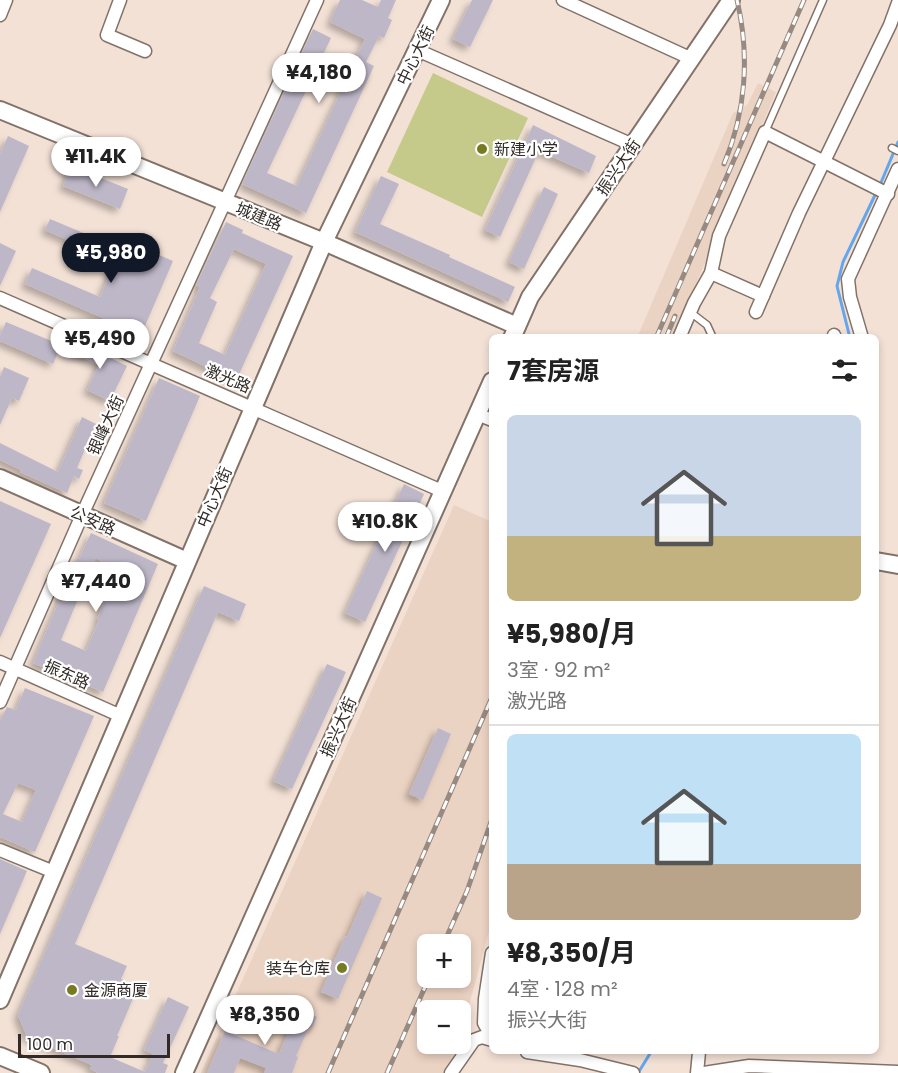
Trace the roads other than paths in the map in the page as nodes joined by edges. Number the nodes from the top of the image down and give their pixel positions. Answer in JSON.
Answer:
{"nodes":[{"id":1,"x":6,"y":0,"type":"edge"},
{"id":2,"x":120,"y":0,"type":"edge"},
{"id":3,"x":317,"y":0,"type":"edge"},
{"id":4,"x":441,"y":0,"type":"edge"},
{"id":5,"x":563,"y":0,"type":"edge"},
{"id":6,"x":731,"y":0,"type":"edge"},
{"id":7,"x":823,"y":0,"type":"edge"},
{"id":8,"x":898,"y":3,"type":"edge"},
{"id":9,"x":0,"y":15,"type":"edge"},
{"id":10,"x":417,"y":50,"type":"junction"},
{"id":11,"x":145,"y":51,"type":"dead end"},
{"id":12,"x":692,"y":59,"type":"junction"},
{"id":13,"x":0,"y":110,"type":"edge"},
{"id":14,"x":765,"y":132,"type":"junction"},
{"id":15,"x":633,"y":145,"type":"junction"},
{"id":16,"x":825,"y":161,"type":"junction"},
{"id":17,"x":898,"y":169,"type":"edge"},
{"id":18,"x":888,"y":194,"type":"junction"},
{"id":19,"x":225,"y":202,"type":"junction"},
{"id":20,"x":324,"y":242,"type":"junction"},
{"id":21,"x":711,"y":273,"type":"junction"},
{"id":22,"x":763,"y":296,"type":"junction"},
{"id":23,"x":0,"y":298,"type":"edge"},
{"id":24,"x":690,"y":312,"type":"junction"},
{"id":25,"x":756,"y":312,"type":"dead end"},
{"id":26,"x":514,"y":332,"type":"edge"},
{"id":27,"x":681,"y":334,"type":"edge"},
{"id":28,"x":711,"y":334,"type":"edge"},
{"id":29,"x":861,"y":334,"type":"edge"},
{"id":30,"x":151,"y":363,"type":"junction"},
{"id":31,"x":489,"y":394,"type":"edge"},
{"id":32,"x":253,"y":407,"type":"junction"},
{"id":33,"x":484,"y":417,"type":"edge"},
{"id":34,"x":0,"y":478,"type":"edge"},
{"id":35,"x":442,"y":491,"type":"junction"},
{"id":36,"x":82,"y":515,"type":"junction"},
{"id":37,"x":187,"y":561,"type":"junction"},
{"id":38,"x":879,"y":562,"type":"edge"},
{"id":39,"x":898,"y":565,"type":"edge"},
{"id":40,"x":0,"y":662,"type":"edge"},
{"id":41,"x":15,"y":668,"type":"junction"},
{"id":42,"x":0,"y":702,"type":"edge"},
{"id":43,"x":121,"y":716,"type":"junction"},
{"id":44,"x":0,"y":850,"type":"edge"},
{"id":45,"x":54,"y":872,"type":"junction"},
{"id":46,"x":489,"y":970,"type":"edge"},
{"id":47,"x":0,"y":1000,"type":"edge"},
{"id":48,"x":489,"y":1032,"type":"edge"},
{"id":49,"x":489,"y":1038,"type":"edge"},
{"id":50,"x":540,"y":1054,"type":"edge"},
{"id":51,"x":699,"y":1054,"type":"edge"},
{"id":52,"x":0,"y":1056,"type":"edge"},
{"id":53,"x":630,"y":1072,"type":"edge"},
{"id":54,"x":898,"y":1072,"type":"edge"},
{"id":55,"x":41,"y":1073,"type":"edge"},
{"id":56,"x":184,"y":1073,"type":"edge"},
{"id":57,"x":451,"y":1073,"type":"edge"},
{"id":58,"x":697,"y":1073,"type":"edge"},
{"id":59,"x":704,"y":1073,"type":"edge"}],
"edges":[{"from":1,"to":9,"type":"street"},
{"from":2,"to":11,"type":"street"},
{"from":3,"to":19,"type":"street","name":"银峰大街"},
{"from":4,"to":10,"type":"street","name":"中心大街"},
{"from":5,"to":12,"type":"street"},
{"from":6,"to":12,"type":"street","name":"振兴大街"},
{"from":7,"to":14,"type":"lane"},
{"from":8,"to":16,"type":"street"},
{"from":10,"to":15,"type":"street"},
{"from":10,"to":20,"type":"street","name":"中心大街"},
{"from":12,"to":15,"type":"street","name":"振兴大街"},
{"from":13,"to":19,"type":"street","name":"城建路"},
{"from":14,"to":16,"type":"street"},
{"from":14,"to":21,"type":"street"},
{"from":15,"to":26,"type":"street","name":"振兴大街"},
{"from":16,"to":18,"type":"street"},
{"from":16,"to":22,"type":"street"},
{"from":17,"to":18,"type":"street"},
{"from":18,"to":29,"type":"street"},
{"from":19,"to":20,"type":"street","name":"城建路"},
{"from":19,"to":30,"type":"street","name":"银峰大街"},
{"from":20,"to":26,"type":"street","name":"城建路"},
{"from":20,"to":32,"type":"street","name":"中心大街"},
{"from":21,"to":22,"type":"street"},
{"from":21,"to":24,"type":"street"},
{"from":22,"to":25,"type":"street"},
{"from":23,"to":30,"type":"street","name":"激光路"},
{"from":24,"to":27,"type":"street"},
{"from":24,"to":28,"type":"lane"},
{"from":30,"to":32,"type":"street","name":"激光路"},
{"from":30,"to":36,"type":"street","name":"银峰大街"},
{"from":31,"to":33,"type":"street","name":"振兴大街"},
{"from":32,"to":35,"type":"street","name":"激光路"},
{"from":32,"to":37,"type":"street","name":"中心大街"},
{"from":33,"to":35,"type":"street","name":"振兴大街"},
{"from":34,"to":36,"type":"street","name":"公安路"},
{"from":35,"to":56,"type":"street","name":"振兴大街"},
{"from":36,"to":37,"type":"street","name":"公安路"},
{"from":36,"to":41,"type":"street","name":"银峰大街"},
{"from":37,"to":43,"type":"street","name":"中心大街"},
{"from":38,"to":39,"type":"street"},
{"from":40,"to":41,"type":"street","name":"振东路"},
{"from":41,"to":42,"type":"street","name":"银峰大街"},
{"from":41,"to":43,"type":"street","name":"振东路"},
{"from":43,"to":45,"type":"street","name":"中心大街"},
{"from":44,"to":45,"type":"street"},
{"from":45,"to":47,"type":"street","name":"中心大街"},
{"from":46,"to":48,"type":"street"},
{"from":49,"to":57,"type":"street"},
{"from":50,"to":53,"type":"street"},
{"from":51,"to":58,"type":"street"},
{"from":52,"to":55,"type":"street"},
{"from":54,"to":59,"type":"street"}]}
